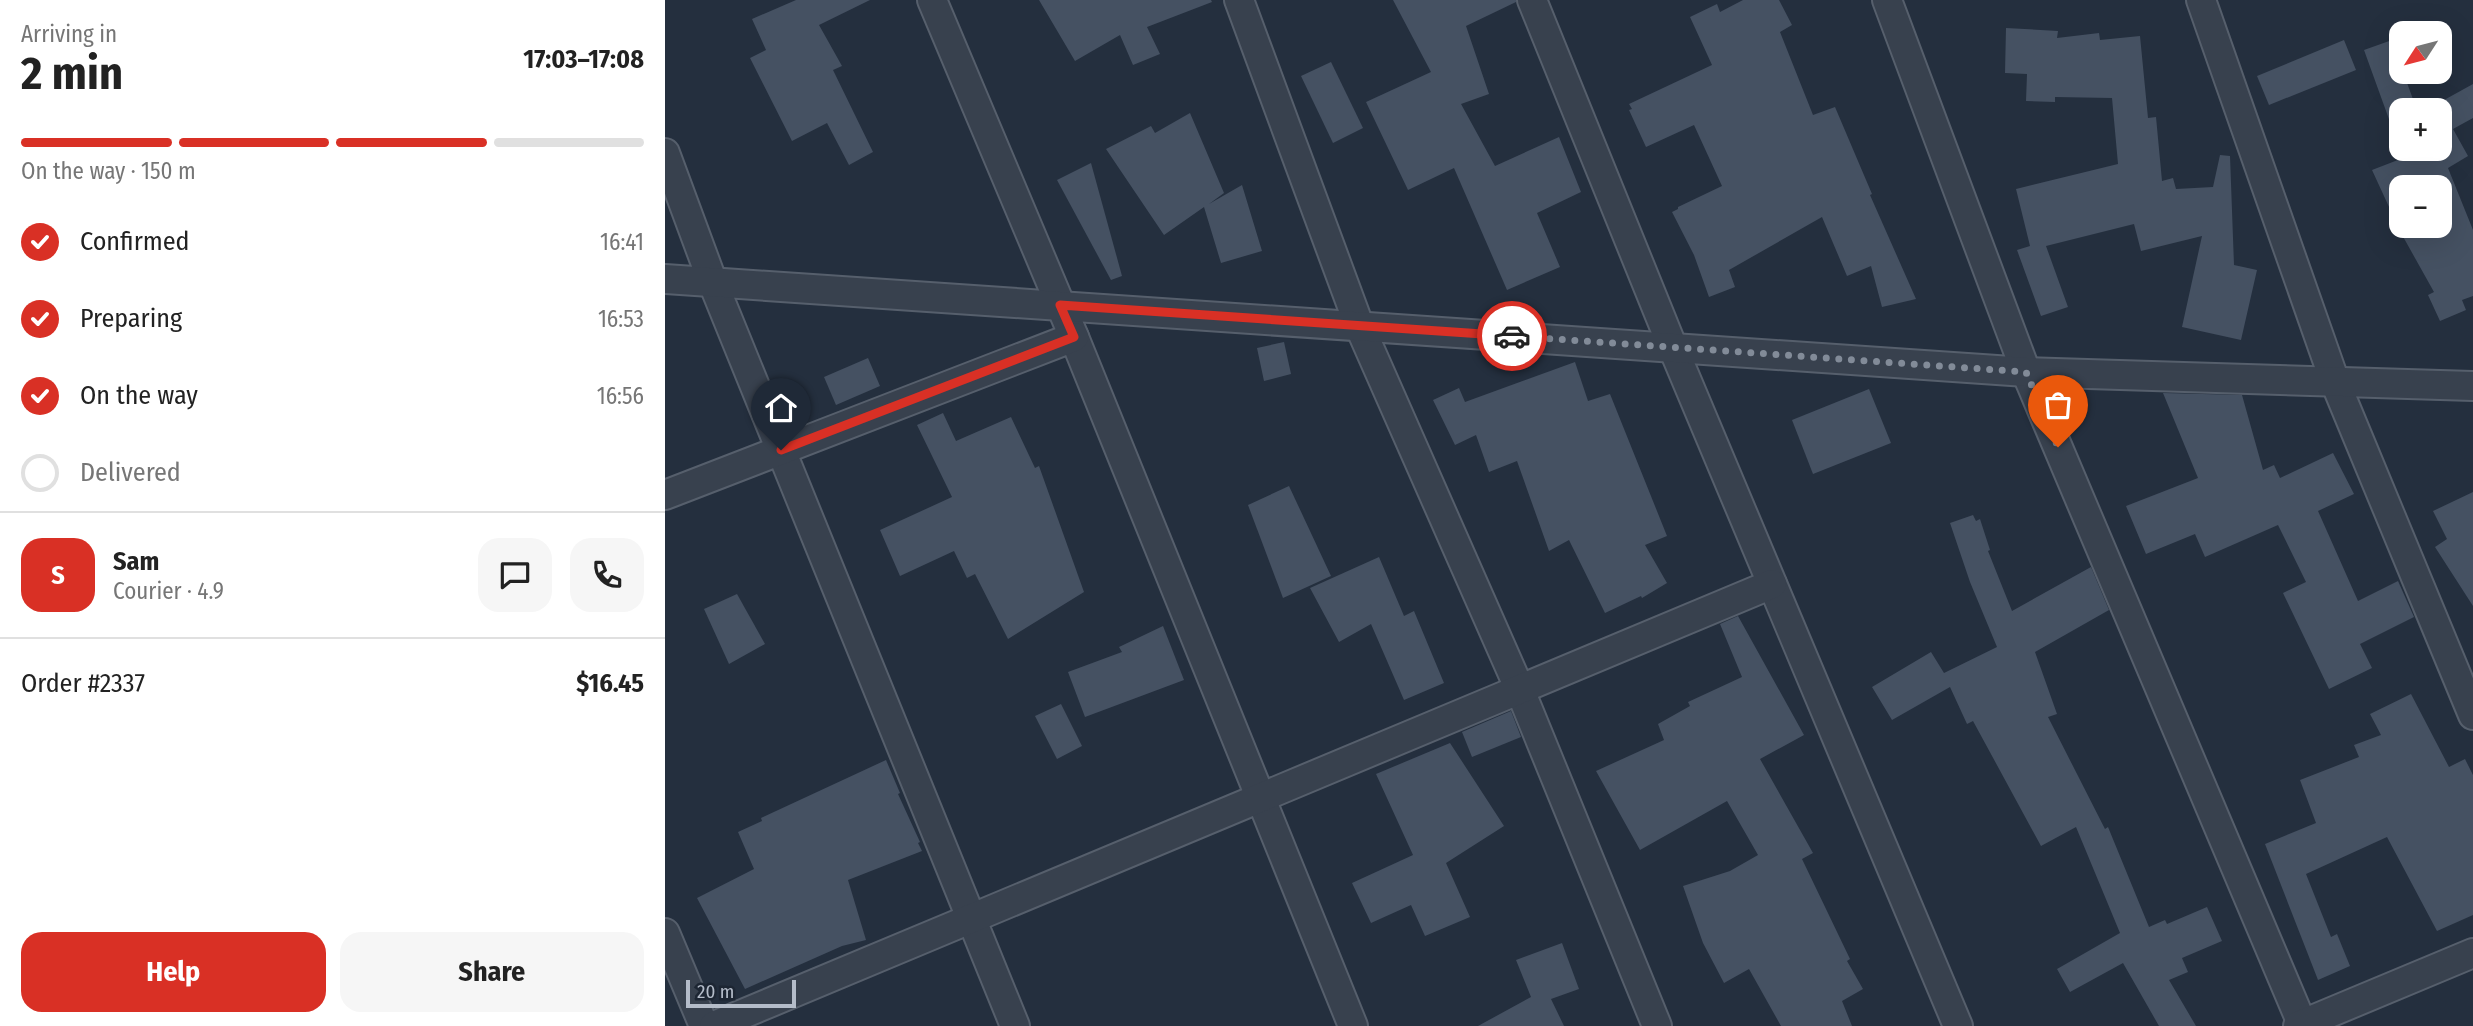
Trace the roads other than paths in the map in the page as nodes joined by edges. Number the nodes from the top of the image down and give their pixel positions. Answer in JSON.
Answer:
{"nodes":[{"id":1,"x":932,"y":0,"type":"edge"},
{"id":2,"x":1238,"y":0,"type":"edge"},
{"id":3,"x":1532,"y":0,"type":"edge"},
{"id":4,"x":1887,"y":0,"type":"edge"},
{"id":5,"x":2201,"y":0,"type":"edge"},
{"id":6,"x":665,"y":153,"type":"edge"},
{"id":7,"x":665,"y":279,"type":"edge"},
{"id":8,"x":713,"y":283,"type":"junction"},
{"id":9,"x":1060,"y":305,"type":"junction"},
{"id":10,"x":1359,"y":326,"type":"junction"},
{"id":11,"x":1074,"y":337,"type":"junction"},
{"id":12,"x":1673,"y":348,"type":"junction"},
{"id":13,"x":2026,"y":372,"type":"junction"},
{"id":14,"x":2335,"y":382,"type":"junction"},
{"id":15,"x":2473,"y":386,"type":"edge"},
{"id":16,"x":781,"y":450,"type":"junction"},
{"id":17,"x":665,"y":495,"type":"edge"},
{"id":18,"x":1772,"y":584,"type":"junction"},
{"id":19,"x":1520,"y":690,"type":"junction"},
{"id":20,"x":2473,"y":715,"type":"edge"},
{"id":21,"x":1261,"y":798,"type":"junction"},
{"id":22,"x":971,"y":919,"type":"junction"},
{"id":23,"x":665,"y":933,"type":"edge"},
{"id":24,"x":2473,"y":953,"type":"edge"},
{"id":25,"x":704,"y":1026,"type":"edge"},
{"id":26,"x":714,"y":1026,"type":"edge"},
{"id":27,"x":1015,"y":1026,"type":"edge"},
{"id":28,"x":1353,"y":1026,"type":"edge"},
{"id":29,"x":1657,"y":1026,"type":"edge"},
{"id":30,"x":1958,"y":1026,"type":"edge"},
{"id":31,"x":2301,"y":1026,"type":"edge"}],
"edges":[{"from":1,"to":9,"type":"street"},
{"from":2,"to":10,"type":"street"},
{"from":3,"to":12,"type":"street"},
{"from":4,"to":13,"type":"street"},
{"from":5,"to":14,"type":"street"},
{"from":6,"to":8,"type":"street"},
{"from":7,"to":8,"type":"street"},
{"from":8,"to":9,"type":"street"},
{"from":8,"to":16,"type":"street"},
{"from":9,"to":10,"type":"street"},
{"from":9,"to":11,"type":"street"},
{"from":10,"to":12,"type":"street"},
{"from":10,"to":19,"type":"street"},
{"from":11,"to":16,"type":"street"},
{"from":11,"to":21,"type":"street"},
{"from":12,"to":13,"type":"street"},
{"from":12,"to":18,"type":"street"},
{"from":13,"to":14,"type":"street"},
{"from":13,"to":31,"type":"street"},
{"from":14,"to":15,"type":"street"},
{"from":14,"to":20,"type":"street"},
{"from":16,"to":17,"type":"street"},
{"from":16,"to":22,"type":"street"},
{"from":18,"to":19,"type":"street"},
{"from":18,"to":30,"type":"street"},
{"from":19,"to":21,"type":"street"},
{"from":19,"to":29,"type":"street"},
{"from":21,"to":22,"type":"street"},
{"from":21,"to":28,"type":"street"},
{"from":22,"to":26,"type":"street"},
{"from":22,"to":27,"type":"street"},
{"from":23,"to":25,"type":"street"},
{"from":24,"to":31,"type":"street"}]}
